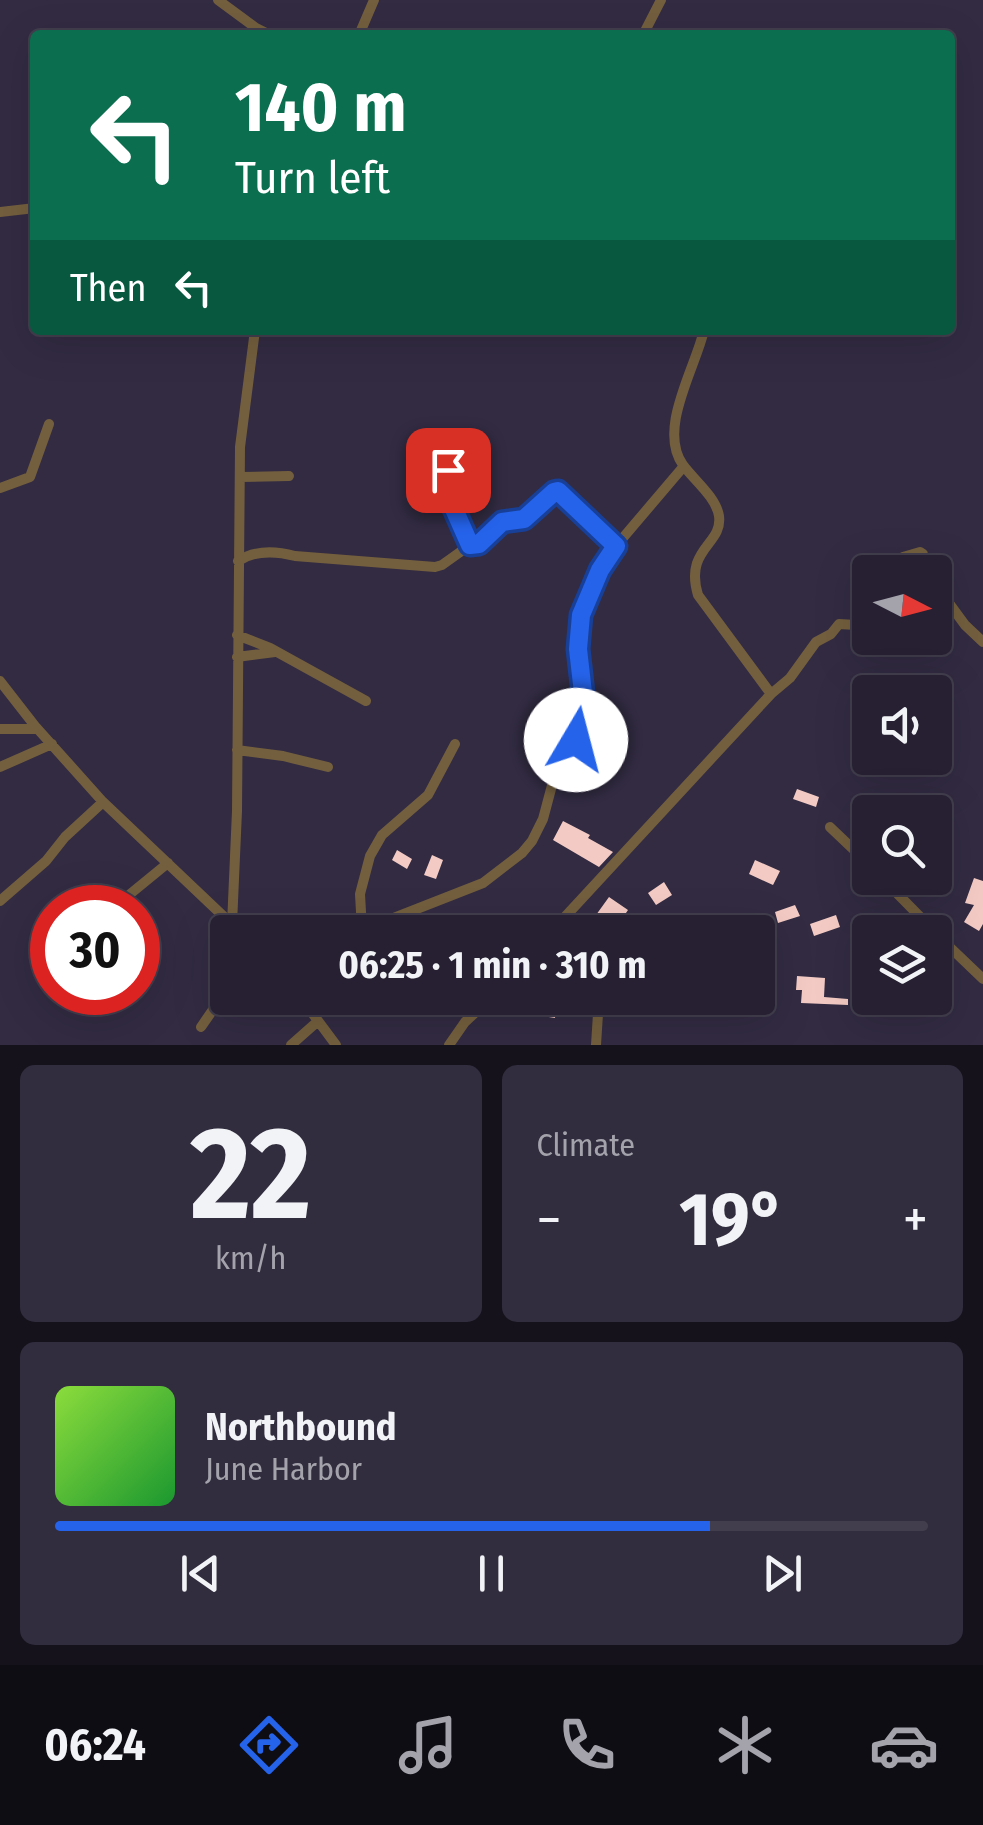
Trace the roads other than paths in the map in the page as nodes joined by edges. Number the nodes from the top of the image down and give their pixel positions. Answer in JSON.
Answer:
{"nodes":[{"id":1,"x":218,"y":0,"type":"edge"},
{"id":2,"x":374,"y":0,"type":"edge"},
{"id":3,"x":661,"y":0,"type":"edge"},
{"id":4,"x":260,"y":30,"type":"edge"},
{"id":5,"x":361,"y":30,"type":"edge"},
{"id":6,"x":646,"y":30,"type":"edge"},
{"id":7,"x":30,"y":209,"type":"edge"},
{"id":8,"x":0,"y":212,"type":"edge"},
{"id":9,"x":254,"y":335,"type":"edge"},
{"id":10,"x":703,"y":335,"type":"edge"},
{"id":11,"x":49,"y":424,"type":"dead end"},
{"id":12,"x":423,"y":454,"type":"dead end"},
{"id":13,"x":684,"y":466,"type":"junction"},
{"id":14,"x":288,"y":476,"type":"dead end"},
{"id":15,"x":240,"y":477,"type":"junction"},
{"id":16,"x":0,"y":488,"type":"edge"},
{"id":17,"x":470,"y":545,"type":"junction"},
{"id":18,"x":616,"y":546,"type":"junction"},
{"id":19,"x":238,"y":561,"type":"junction"},
{"id":20,"x":952,"y":607,"type":"edge"},
{"id":21,"x":852,"y":626,"type":"edge"},
{"id":22,"x":237,"y":635,"type":"junction"},
{"id":23,"x":983,"y":642,"type":"edge"},
{"id":24,"x":276,"y":652,"type":"junction"},
{"id":25,"x":237,"y":657,"type":"junction"},
{"id":26,"x":0,"y":681,"type":"edge"},
{"id":27,"x":771,"y":694,"type":"junction"},
{"id":28,"x":366,"y":701,"type":"dead end"},
{"id":29,"x":0,"y":729,"type":"edge"},
{"id":30,"x":38,"y":729,"type":"junction"},
{"id":31,"x":52,"y":744,"type":"junction"},
{"id":32,"x":456,"y":744,"type":"dead end"},
{"id":33,"x":237,"y":750,"type":"junction"},
{"id":34,"x":328,"y":766,"type":"dead end"},
{"id":35,"x":0,"y":767,"type":"edge"},
{"id":36,"x":103,"y":802,"type":"junction"},
{"id":37,"x":830,"y":827,"type":"dead end"},
{"id":38,"x":852,"y":848,"type":"edge"},
{"id":39,"x":168,"y":863,"type":"junction"},
{"id":40,"x":141,"y":885,"type":"edge"},
{"id":41,"x":898,"y":895,"type":"edge"},
{"id":42,"x":0,"y":901,"type":"edge"},
{"id":43,"x":222,"y":915,"type":"edge"},
{"id":44,"x":236,"y":915,"type":"edge"},
{"id":45,"x":360,"y":915,"type":"edge"},
{"id":46,"x":401,"y":915,"type":"edge"},
{"id":47,"x":567,"y":915,"type":"edge"},
{"id":48,"x":918,"y":915,"type":"edge"},
{"id":49,"x":952,"y":950,"type":"edge"},
{"id":50,"x":983,"y":980,"type":"edge"},
{"id":51,"x":210,"y":1014,"type":"edge"},
{"id":52,"x":312,"y":1015,"type":"edge"},
{"id":53,"x":473,"y":1015,"type":"edge"},
{"id":54,"x":599,"y":1015,"type":"edge"},
{"id":55,"x":317,"y":1022,"type":"junction"},
{"id":56,"x":201,"y":1027,"type":"dead end"},
{"id":57,"x":291,"y":1045,"type":"edge"},
{"id":58,"x":336,"y":1045,"type":"edge"},
{"id":59,"x":449,"y":1045,"type":"edge"},
{"id":60,"x":596,"y":1045,"type":"edge"}],
"edges":[{"from":1,"to":4,"type":"street"},
{"from":2,"to":5,"type":"street"},
{"from":3,"to":6,"type":"street"},
{"from":7,"to":8,"type":"street"},
{"from":9,"to":15,"type":"street"},
{"from":10,"to":13,"type":"street"},
{"from":11,"to":16,"type":"street"},
{"from":12,"to":17,"type":"street"},
{"from":13,"to":18,"type":"street"},
{"from":13,"to":27,"type":"street"},
{"from":14,"to":15,"type":"street"},
{"from":15,"to":19,"type":"street"},
{"from":17,"to":18,"type":"street"},
{"from":17,"to":19,"type":"street"},
{"from":18,"to":46,"type":"street"},
{"from":19,"to":22,"type":"street"},
{"from":20,"to":23,"type":"street"},
{"from":21,"to":27,"type":"street"},
{"from":22,"to":24,"type":"street"},
{"from":22,"to":25,"type":"street"},
{"from":24,"to":25,"type":"street"},
{"from":24,"to":28,"type":"street"},
{"from":25,"to":33,"type":"street"},
{"from":26,"to":30,"type":"street"},
{"from":27,"to":47,"type":"street"},
{"from":29,"to":30,"type":"street"},
{"from":30,"to":31,"type":"street"},
{"from":31,"to":35,"type":"street"},
{"from":31,"to":36,"type":"street"},
{"from":32,"to":45,"type":"street"},
{"from":33,"to":34,"type":"street"},
{"from":33,"to":44,"type":"street"},
{"from":36,"to":39,"type":"street"},
{"from":36,"to":42,"type":"street"},
{"from":37,"to":38,"type":"street"},
{"from":39,"to":40,"type":"street"},
{"from":39,"to":43,"type":"street"},
{"from":41,"to":48,"type":"street"},
{"from":49,"to":50,"type":"street"},
{"from":51,"to":56,"type":"street"},
{"from":52,"to":55,"type":"street"},
{"from":53,"to":59,"type":"street"},
{"from":54,"to":60,"type":"street"},
{"from":55,"to":57,"type":"street"},
{"from":55,"to":58,"type":"street"}]}
